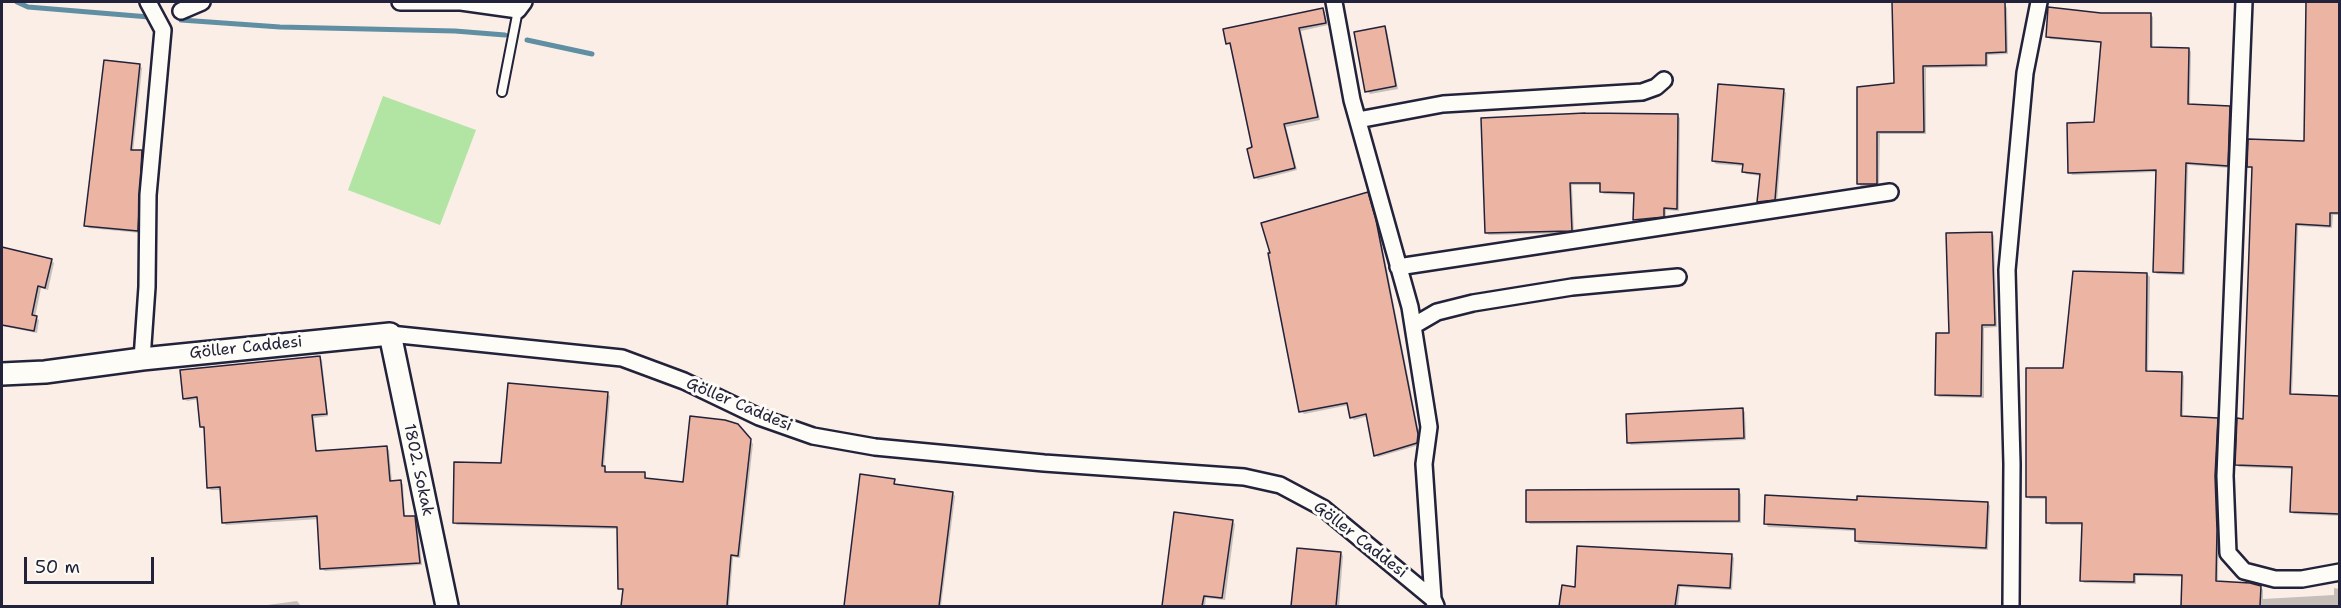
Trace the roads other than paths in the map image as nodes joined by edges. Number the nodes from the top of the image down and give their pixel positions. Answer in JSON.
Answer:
{"nodes":[{"id":1,"x":147,"y":2,"type":"edge"},
{"id":2,"x":202,"y":2,"type":"edge"},
{"id":3,"x":400,"y":2,"type":"edge"},
{"id":4,"x":1334,"y":2,"type":"edge"},
{"id":5,"x":2039,"y":2,"type":"edge"},
{"id":6,"x":2244,"y":2,"type":"edge"},
{"id":7,"x":521,"y":6,"type":"edge"},
{"id":8,"x":181,"y":10,"type":"dead end"},
{"id":9,"x":1664,"y":80,"type":"dead end"},
{"id":10,"x":502,"y":92,"type":"dead end"},
{"id":11,"x":1358,"y":120,"type":"junction"},
{"id":12,"x":1890,"y":192,"type":"dead end"},
{"id":13,"x":1398,"y":267,"type":"junction"},
{"id":14,"x":1678,"y":277,"type":"dead end"},
{"id":15,"x":1413,"y":327,"type":"junction"},
{"id":16,"x":390,"y":334,"type":"junction"},
{"id":17,"x":142,"y":359,"type":"junction"},
{"id":18,"x":2,"y":374,"type":"edge"},
{"id":19,"x":2340,"y":572,"type":"edge"},
{"id":20,"x":1435,"y":603,"type":"edge"},
{"id":21,"x":447,"y":606,"type":"edge"},
{"id":22,"x":2011,"y":606,"type":"edge"}],
"edges":[{"from":1,"to":17,"type":"street"},
{"from":2,"to":8,"type":"street"},
{"from":3,"to":7,"type":"street"},
{"from":4,"to":11,"type":"street"},
{"from":5,"to":22,"type":"street"},
{"from":6,"to":19,"type":"street"},
{"from":7,"to":10,"type":"lane"},
{"from":9,"to":11,"type":"street"},
{"from":11,"to":13,"type":"street"},
{"from":12,"to":13,"type":"street"},
{"from":13,"to":15,"type":"street"},
{"from":14,"to":15,"type":"street"},
{"from":15,"to":20,"type":"street"},
{"from":16,"to":17,"type":"street","name":"Göller Caddesi"},
{"from":16,"to":20,"type":"street","name":"Göller Caddesi"},
{"from":16,"to":21,"type":"street","name":"1802. Sokak"},
{"from":17,"to":18,"type":"street","name":"Göller Caddesi"}]}
